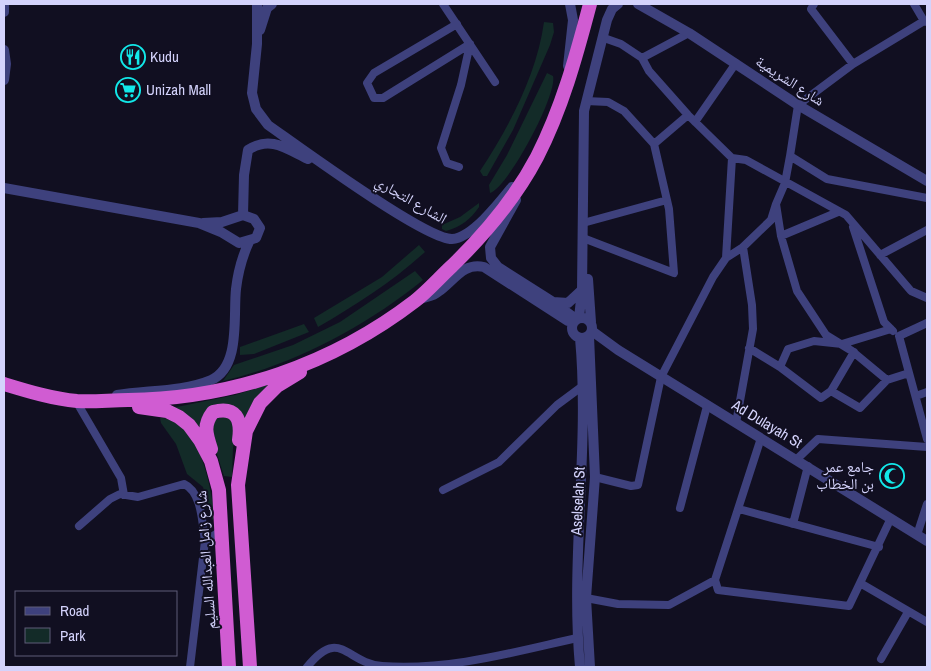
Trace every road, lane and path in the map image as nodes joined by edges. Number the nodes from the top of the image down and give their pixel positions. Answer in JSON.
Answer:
{"nodes":[{"id":1,"x":4,"y":4,"type":"edge"},
{"id":2,"x":257,"y":4,"type":"edge"},
{"id":3,"x":272,"y":4,"type":"edge"},
{"id":4,"x":443,"y":4,"type":"edge"},
{"id":5,"x":570,"y":4,"type":"edge"},
{"id":6,"x":618,"y":4,"type":"edge"},
{"id":7,"x":638,"y":4,"type":"edge"},
{"id":8,"x":814,"y":4,"type":"edge"},
{"id":9,"x":914,"y":4,"type":"edge"},
{"id":10,"x":587,"y":8,"type":"edge"},
{"id":11,"x":4,"y":12,"type":"edge"},
{"id":12,"x":926,"y":22,"type":"edge"},
{"id":13,"x":457,"y":24,"type":"junction"},
{"id":14,"x":689,"y":33,"type":"junction"},
{"id":15,"x":604,"y":38,"type":"junction"},
{"id":16,"x":257,"y":44,"type":"junction"},
{"id":17,"x":470,"y":44,"type":"junction"},
{"id":18,"x":4,"y":50,"type":"edge"},
{"id":19,"x":642,"y":58,"type":"junction"},
{"id":20,"x":736,"y":63,"type":"junction"},
{"id":21,"x":853,"y":64,"type":"junction"},
{"id":22,"x":4,"y":80,"type":"edge"},
{"id":23,"x":495,"y":82,"type":"dead end"},
{"id":24,"x":566,"y":92,"type":"junction"},
{"id":25,"x":586,"y":101,"type":"junction"},
{"id":26,"x":798,"y":105,"type":"junction"},
{"id":27,"x":688,"y":115,"type":"junction"},
{"id":28,"x":695,"y":122,"type":"junction"},
{"id":29,"x":654,"y":144,"type":"junction"},
{"id":30,"x":790,"y":156,"type":"junction"},
{"id":31,"x":536,"y":158,"type":"junction"},
{"id":32,"x":732,"y":158,"type":"junction"},
{"id":33,"x":459,"y":166,"type":"dead end"},
{"id":34,"x":332,"y":169,"type":"junction"},
{"id":35,"x":927,"y":181,"type":"edge"},
{"id":36,"x":4,"y":183,"type":"edge"},
{"id":37,"x":785,"y":183,"type":"junction"},
{"id":38,"x":4,"y":188,"type":"edge"},
{"id":39,"x":23,"y":191,"type":"junction"},
{"id":40,"x":927,"y":198,"type":"edge"},
{"id":41,"x":667,"y":200,"type":"junction"},
{"id":42,"x":776,"y":204,"type":"junction"},
{"id":43,"x":838,"y":212,"type":"junction"},
{"id":44,"x":243,"y":215,"type":"junction"},
{"id":45,"x":851,"y":222,"type":"junction"},
{"id":46,"x":199,"y":223,"type":"junction"},
{"id":47,"x":583,"y":223,"type":"junction"},
{"id":48,"x":927,"y":230,"type":"edge"},
{"id":49,"x":782,"y":236,"type":"junction"},
{"id":50,"x":584,"y":238,"type":"junction"},
{"id":51,"x":249,"y":242,"type":"junction"},
{"id":52,"x":743,"y":247,"type":"junction"},
{"id":53,"x":880,"y":255,"type":"junction"},
{"id":54,"x":726,"y":258,"type":"junction"},
{"id":55,"x":582,"y":290,"type":"junction"},
{"id":56,"x":927,"y":298,"type":"edge"},
{"id":57,"x":416,"y":300,"type":"junction"},
{"id":58,"x":553,"y":302,"type":"junction"},
{"id":59,"x":576,"y":320,"type":"junction"},
{"id":60,"x":927,"y":323,"type":"edge"},
{"id":61,"x":891,"y":329,"type":"junction"},
{"id":62,"x":588,"y":332,"type":"junction"},
{"id":63,"x":898,"y":336,"type":"junction"},
{"id":64,"x":842,"y":344,"type":"junction"},
{"id":65,"x":750,"y":348,"type":"junction"},
{"id":66,"x":854,"y":352,"type":"junction"},
{"id":67,"x":322,"y":358,"type":"junction"},
{"id":68,"x":780,"y":367,"type":"junction"},
{"id":69,"x":909,"y":373,"type":"junction"},
{"id":70,"x":661,"y":376,"type":"junction"},
{"id":71,"x":887,"y":380,"type":"junction"},
{"id":72,"x":4,"y":384,"type":"edge"},
{"id":73,"x":584,"y":385,"type":"junction"},
{"id":74,"x":831,"y":391,"type":"junction"},
{"id":75,"x":927,"y":392,"type":"edge"},
{"id":76,"x":916,"y":396,"type":"junction"},
{"id":77,"x":76,"y":401,"type":"junction"},
{"id":78,"x":708,"y":406,"type":"junction"},
{"id":79,"x":736,"y":423,"type":"junction"},
{"id":80,"x":761,"y":438,"type":"junction"},
{"id":81,"x":927,"y":439,"type":"edge"},
{"id":82,"x":927,"y":447,"type":"edge"},
{"id":83,"x":797,"y":459,"type":"junction"},
{"id":84,"x":808,"y":466,"type":"junction"},
{"id":85,"x":595,"y":477,"type":"junction"},
{"id":86,"x":238,"y":485,"type":"junction"},
{"id":87,"x":219,"y":490,"type":"junction"},
{"id":88,"x":443,"y":490,"type":"dead end"},
{"id":89,"x":124,"y":494,"type":"junction"},
{"id":90,"x":927,"y":504,"type":"edge"},
{"id":91,"x":680,"y":508,"type":"dead end"},
{"id":92,"x":739,"y":509,"type":"junction"},
{"id":93,"x":891,"y":518,"type":"junction"},
{"id":94,"x":793,"y":524,"type":"junction"},
{"id":95,"x":79,"y":526,"type":"dead end"},
{"id":96,"x":222,"y":529,"type":"junction"},
{"id":97,"x":917,"y":534,"type":"junction"},
{"id":98,"x":204,"y":541,"type":"junction"},
{"id":99,"x":927,"y":541,"type":"edge"},
{"id":100,"x":879,"y":547,"type":"junction"},
{"id":101,"x":716,"y":580,"type":"junction"},
{"id":102,"x":860,"y":583,"type":"junction"},
{"id":103,"x":586,"y":598,"type":"junction"},
{"id":104,"x":908,"y":612,"type":"junction"},
{"id":105,"x":927,"y":622,"type":"edge"},
{"id":106,"x":577,"y":638,"type":"junction"},
{"id":107,"x":881,"y":659,"type":"dead end"},
{"id":108,"x":190,"y":667,"type":"edge"},
{"id":109,"x":228,"y":667,"type":"edge"},
{"id":110,"x":250,"y":667,"type":"edge"},
{"id":111,"x":307,"y":667,"type":"edge"},
{"id":112,"x":580,"y":667,"type":"edge"},
{"id":113,"x":590,"y":667,"type":"edge"}],
"edges":[{"from":1,"to":11,"type":"street"},
{"from":2,"to":16,"type":"street"},
{"from":3,"to":16,"type":"street"},
{"from":4,"to":13,"type":"street"},
{"from":5,"to":24,"type":"street"},
{"from":6,"to":15,"type":"street"},
{"from":7,"to":14,"type":"street","name":"شارع الشريمية"},
{"from":8,"to":21,"type":"street"},
{"from":9,"to":12,"type":"street"},
{"from":10,"to":24,"type":"highway"},
{"from":12,"to":21,"type":"street"},
{"from":13,"to":17,"type":"street"},
{"from":13,"to":17,"type":"street"},
{"from":14,"to":19,"type":"street"},
{"from":14,"to":20,"type":"street","name":"شارع الشريمية"},
{"from":15,"to":19,"type":"street"},
{"from":15,"to":25,"type":"street"},
{"from":16,"to":34,"type":"street"},
{"from":17,"to":23,"type":"street"},
{"from":17,"to":33,"type":"street"},
{"from":18,"to":22,"type":"street"},
{"from":19,"to":27,"type":"street"},
{"from":20,"to":26,"type":"street","name":"شارع الشريمية"},
{"from":20,"to":28,"type":"street"},
{"from":21,"to":26,"type":"street"},
{"from":24,"to":31,"type":"highway"},
{"from":25,"to":29,"type":"street"},
{"from":25,"to":47,"type":"street"},
{"from":26,"to":30,"type":"street"},
{"from":26,"to":35,"type":"street","name":"شارع الشريمية"},
{"from":27,"to":28,"type":"street"},
{"from":27,"to":29,"type":"street"},
{"from":28,"to":32,"type":"street"},
{"from":29,"to":41,"type":"street"},
{"from":30,"to":37,"type":"street"},
{"from":30,"to":40,"type":"street"},
{"from":31,"to":34,"type":"street","name":"الشارع التجاري"},
{"from":31,"to":57,"type":"highway"},
{"from":31,"to":58,"type":"street"},
{"from":32,"to":37,"type":"street"},
{"from":32,"to":54,"type":"street"},
{"from":34,"to":44,"type":"street"},
{"from":36,"to":39,"type":"street"},
{"from":37,"to":42,"type":"street"},
{"from":37,"to":43,"type":"street"},
{"from":38,"to":39,"type":"street"},
{"from":39,"to":46,"type":"street"},
{"from":41,"to":47,"type":"street"},
{"from":41,"to":50,"type":"street"},
{"from":42,"to":49,"type":"street"},
{"from":42,"to":52,"type":"street"},
{"from":43,"to":45,"type":"street"},
{"from":43,"to":49,"type":"street"},
{"from":44,"to":46,"type":"street"},
{"from":44,"to":51,"type":"street"},
{"from":45,"to":53,"type":"street"},
{"from":45,"to":61,"type":"street"},
{"from":46,"to":51,"type":"street"},
{"from":47,"to":50,"type":"street"},
{"from":48,"to":53,"type":"street"},
{"from":49,"to":64,"type":"street"},
{"from":50,"to":55,"type":"street"},
{"from":50,"to":62,"type":"street"},
{"from":51,"to":77,"type":"street"},
{"from":52,"to":54,"type":"street"},
{"from":52,"to":65,"type":"street"},
{"from":53,"to":56,"type":"street"},
{"from":54,"to":70,"type":"street"},
{"from":55,"to":58,"type":"street"},
{"from":55,"to":59,"type":"street"},
{"from":57,"to":59,"type":"street"},
{"from":57,"to":67,"type":"highway"},
{"from":58,"to":59,"type":"street"},
{"from":59,"to":62,"type":"street"},
{"from":59,"to":62,"type":"street"},
{"from":60,"to":63,"type":"street"},
{"from":61,"to":63,"type":"street"},
{"from":61,"to":64,"type":"street"},
{"from":62,"to":70,"type":"street","name":"Ad Dulayah St"},
{"from":62,"to":73,"type":"street","name":"Aselselah St"},
{"from":62,"to":85,"type":"street","name":"Aselselah St"},
{"from":63,"to":69,"type":"street"},
{"from":64,"to":66,"type":"street"},
{"from":64,"to":68,"type":"street"},
{"from":65,"to":68,"type":"street"},
{"from":65,"to":79,"type":"street"},
{"from":66,"to":71,"type":"street"},
{"from":66,"to":74,"type":"street"},
{"from":67,"to":77,"type":"highway"},
{"from":67,"to":86,"type":"highway"},
{"from":68,"to":74,"type":"street"},
{"from":69,"to":71,"type":"street"},
{"from":69,"to":76,"type":"street"},
{"from":70,"to":78,"type":"street","name":"Ad Dulayah St"},
{"from":70,"to":85,"type":"street"},
{"from":71,"to":74,"type":"street"},
{"from":72,"to":77,"type":"highway"},
{"from":73,"to":88,"type":"street"},
{"from":73,"to":106,"type":"street","name":"Aselselah St"},
{"from":75,"to":76,"type":"street"},
{"from":76,"to":81,"type":"street"},
{"from":77,"to":87,"type":"highway","name":"شارع زامل العبدالله السليم"},
{"from":77,"to":89,"type":"street"},
{"from":78,"to":79,"type":"street","name":"Ad Dulayah St"},
{"from":78,"to":91,"type":"street"},
{"from":79,"to":80,"type":"street","name":"Ad Dulayah St"},
{"from":80,"to":83,"type":"street","name":"Ad Dulayah St"},
{"from":80,"to":92,"type":"street"},
{"from":82,"to":83,"type":"street"},
{"from":83,"to":84,"type":"street","name":"Ad Dulayah St"},
{"from":84,"to":93,"type":"street","name":"Ad Dulayah St"},
{"from":84,"to":94,"type":"street"},
{"from":85,"to":103,"type":"street","name":"Aselselah St"},
{"from":86,"to":87,"type":"highway"},
{"from":86,"to":110,"type":"highway"},
{"from":87,"to":96,"type":"highway","name":"شارع زامل العبدالله السليم"},
{"from":89,"to":95,"type":"street"},
{"from":89,"to":98,"type":"street"},
{"from":90,"to":97,"type":"street"},
{"from":92,"to":94,"type":"street"},
{"from":92,"to":101,"type":"street"},
{"from":93,"to":97,"type":"street","name":"Ad Dulayah St"},
{"from":93,"to":100,"type":"street"},
{"from":94,"to":100,"type":"street"},
{"from":96,"to":98,"type":"street"},
{"from":96,"to":109,"type":"highway","name":"شارع زامل العبدالله السليم"},
{"from":97,"to":99,"type":"street","name":"Ad Dulayah St"},
{"from":98,"to":108,"type":"street"},
{"from":100,"to":102,"type":"street"},
{"from":101,"to":102,"type":"street"},
{"from":101,"to":103,"type":"street"},
{"from":102,"to":104,"type":"street"},
{"from":103,"to":113,"type":"street","name":"Aselselah St"},
{"from":104,"to":105,"type":"street"},
{"from":104,"to":107,"type":"street"},
{"from":106,"to":111,"type":"street"},
{"from":106,"to":112,"type":"street","name":"Aselselah St"}]}
